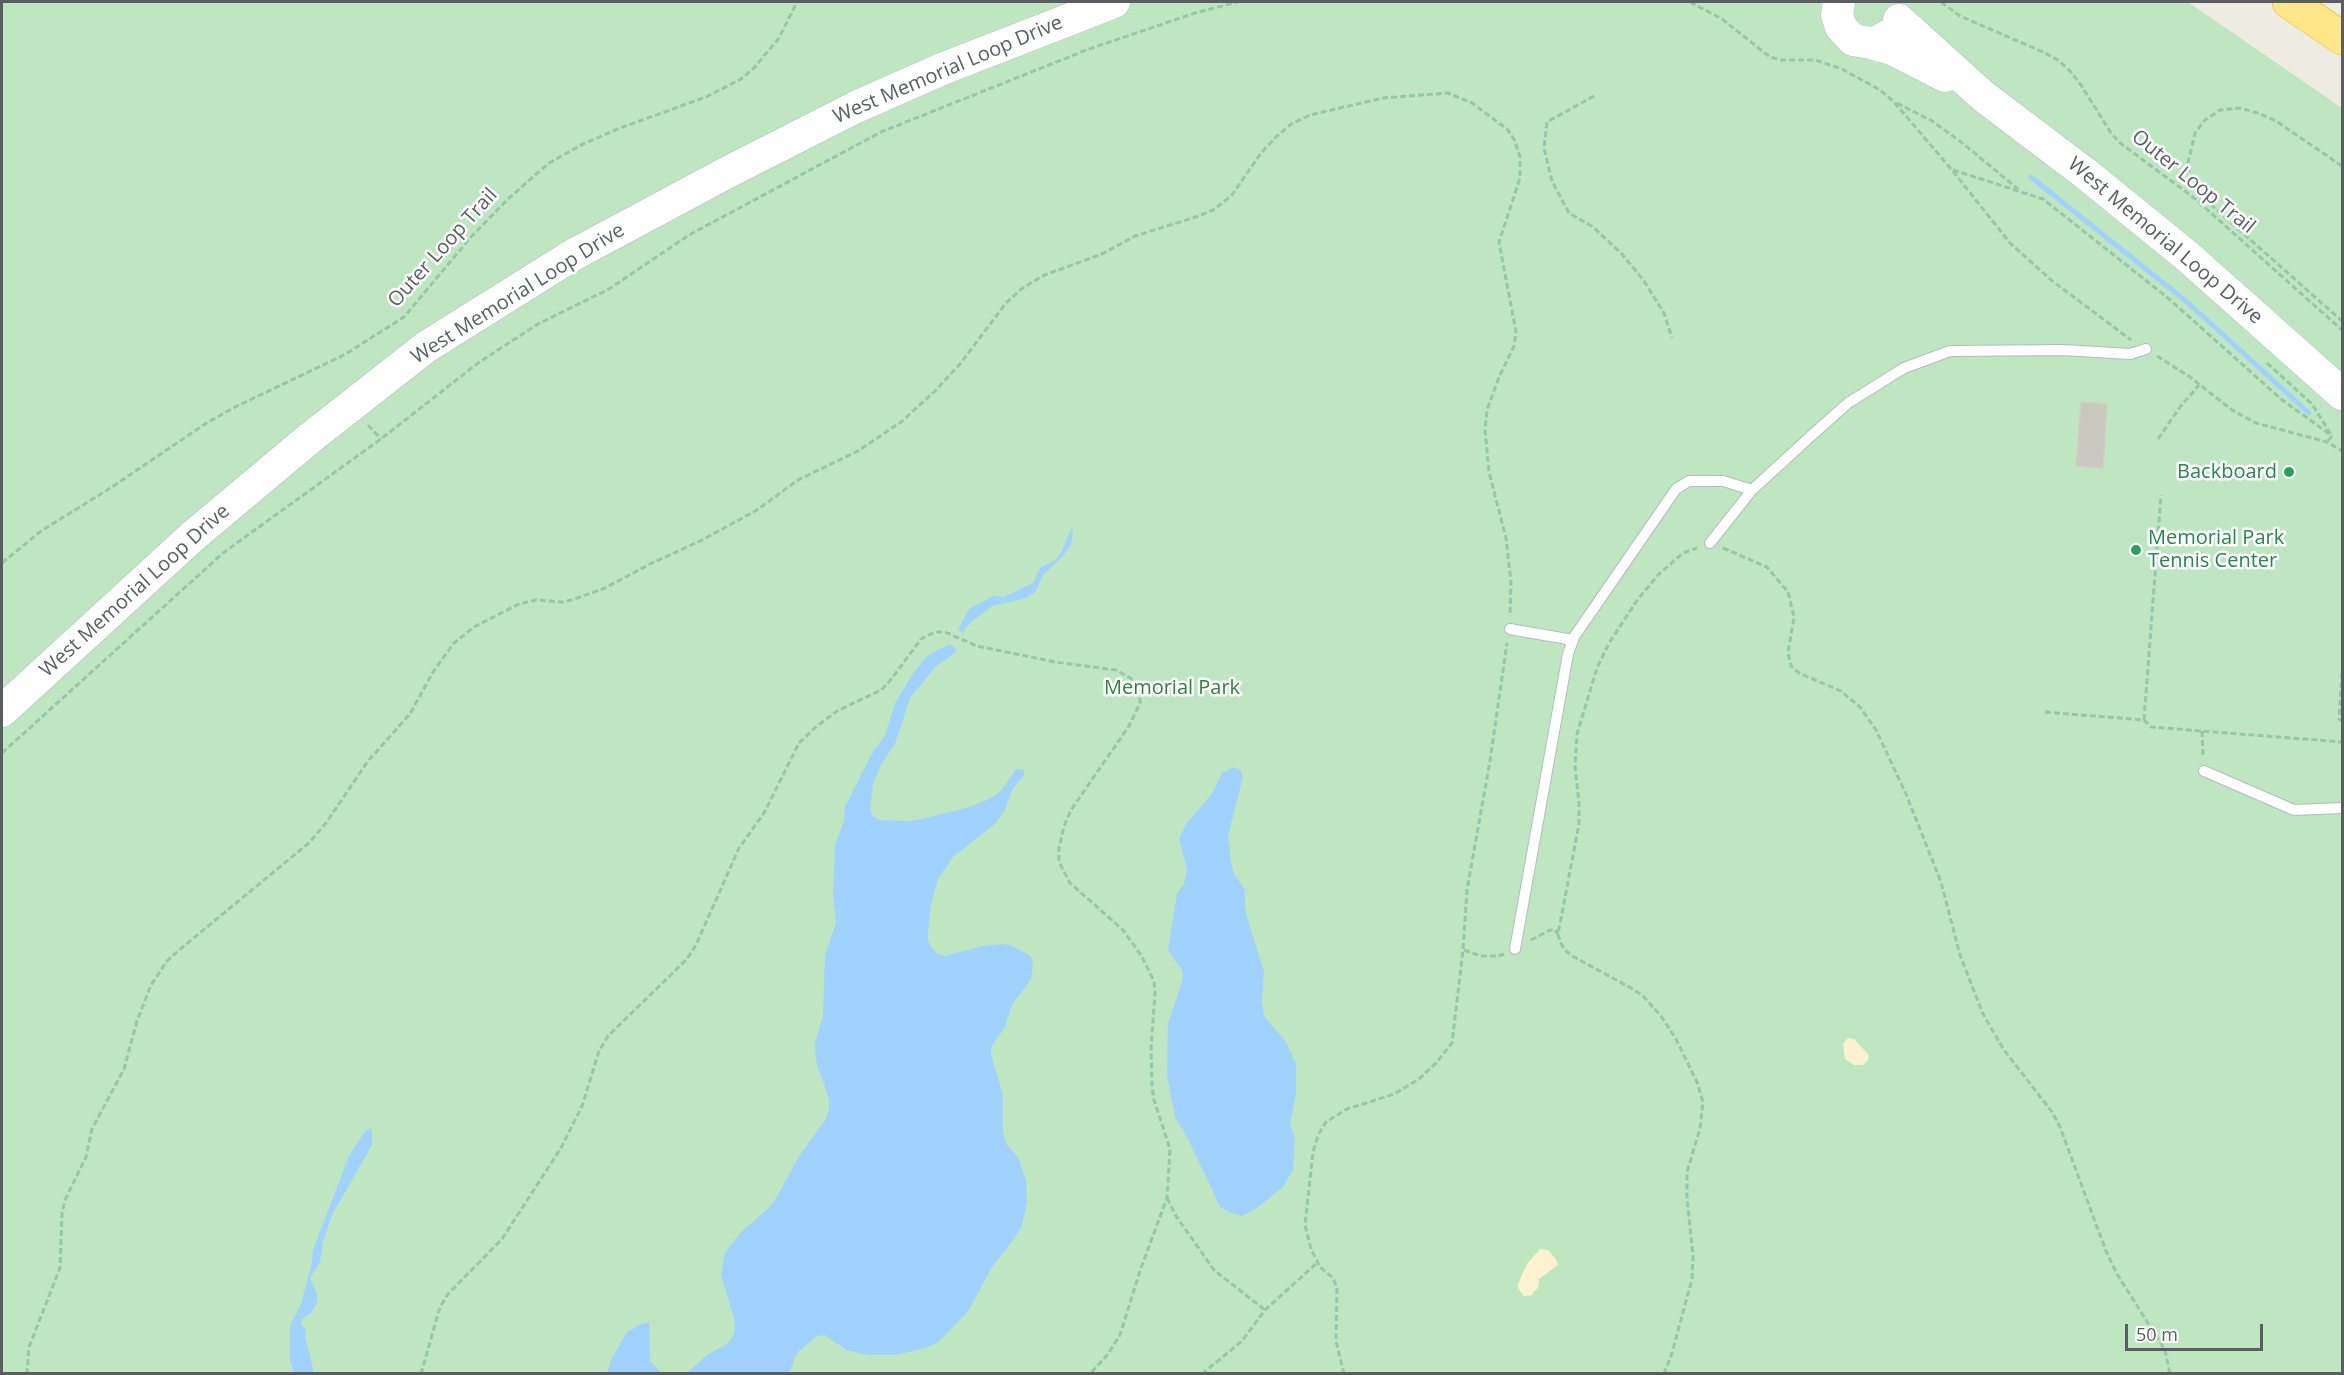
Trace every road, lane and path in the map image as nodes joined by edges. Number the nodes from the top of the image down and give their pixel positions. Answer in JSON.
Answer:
{"nodes":[{"id":1,"x":797,"y":2,"type":"edge"},
{"id":2,"x":1114,"y":2,"type":"edge"},
{"id":3,"x":1238,"y":2,"type":"edge"},
{"id":4,"x":1690,"y":2,"type":"edge"},
{"id":5,"x":1941,"y":2,"type":"edge"},
{"id":6,"x":2289,"y":2,"type":"edge"},
{"id":7,"x":1829,"y":6,"type":"edge"},
{"id":8,"x":1898,"y":11,"type":"edge"},
{"id":9,"x":2343,"y":38,"type":"edge"},
{"id":10,"x":1871,"y":44,"type":"junction"},
{"id":11,"x":1594,"y":96,"type":"dead end"},
{"id":12,"x":1983,"y":96,"type":"junction"},
{"id":13,"x":1894,"y":102,"type":"junction"},
{"id":14,"x":2343,"y":166,"type":"edge"},
{"id":15,"x":1953,"y":170,"type":"junction"},
{"id":16,"x":2019,"y":190,"type":"junction"},
{"id":17,"x":2343,"y":321,"type":"edge"},
{"id":18,"x":2343,"y":330,"type":"edge"},
{"id":19,"x":1672,"y":338,"type":"dead end"},
{"id":20,"x":2146,"y":350,"type":"junction"},
{"id":21,"x":2262,"y":358,"type":"dead end"},
{"id":22,"x":2199,"y":385,"type":"junction"},
{"id":23,"x":2343,"y":394,"type":"edge"},
{"id":24,"x":2332,"y":436,"type":"junction"},
{"id":25,"x":2157,"y":439,"type":"dead end"},
{"id":26,"x":2327,"y":442,"type":"junction"},
{"id":27,"x":2343,"y":451,"type":"edge"},
{"id":28,"x":1752,"y":490,"type":"junction"},
{"id":29,"x":2161,"y":495,"type":"dead end"},
{"id":30,"x":1710,"y":543,"type":"junction"},
{"id":31,"x":2,"y":563,"type":"edge"},
{"id":32,"x":1509,"y":629,"type":"junction"},
{"id":33,"x":1573,"y":640,"type":"junction"},
{"id":34,"x":2343,"y":673,"type":"edge"},
{"id":35,"x":2,"y":711,"type":"edge"},
{"id":36,"x":2045,"y":712,"type":"dead end"},
{"id":37,"x":2144,"y":720,"type":"junction"},
{"id":38,"x":2343,"y":721,"type":"edge"},
{"id":39,"x":2202,"y":731,"type":"junction"},
{"id":40,"x":2343,"y":742,"type":"edge"},
{"id":41,"x":2,"y":753,"type":"edge"},
{"id":42,"x":2204,"y":771,"type":"joint"},
{"id":43,"x":2343,"y":808,"type":"edge"},
{"id":44,"x":1515,"y":949,"type":"dead end"},
{"id":45,"x":1167,"y":1198,"type":"junction"},
{"id":46,"x":1318,"y":1262,"type":"junction"},
{"id":47,"x":1265,"y":1310,"type":"junction"},
{"id":48,"x":27,"y":1374,"type":"edge"},
{"id":49,"x":421,"y":1374,"type":"edge"},
{"id":50,"x":1090,"y":1374,"type":"edge"},
{"id":51,"x":1202,"y":1374,"type":"edge"},
{"id":52,"x":1344,"y":1374,"type":"edge"},
{"id":53,"x":1664,"y":1374,"type":"edge"},
{"id":54,"x":2170,"y":1374,"type":"edge"}],
"edges":[{"from":1,"to":31,"type":"path","name":"Outer Loop Trail"},
{"from":2,"to":35,"type":"street","name":"West Memorial Loop Drive"},
{"from":3,"to":41,"type":"path"},
{"from":4,"to":13,"type":"path"},
{"from":5,"to":18,"type":"path","name":"Outer Loop Trail"},
{"from":6,"to":9,"type":"highway"},
{"from":7,"to":10,"type":"street","name":"West Memorial Loop Drive"},
{"from":8,"to":10,"type":"street"},
{"from":8,"to":12,"type":"street","name":"West Memorial Loop Drive"},
{"from":10,"to":12,"type":"street","name":"West Memorial Loop Drive"},
{"from":11,"to":19,"type":"path"},
{"from":12,"to":23,"type":"street","name":"West Memorial Loop Drive"},
{"from":13,"to":15,"type":"path"},
{"from":13,"to":16,"type":"path"},
{"from":14,"to":17,"type":"path"},
{"from":15,"to":16,"type":"path"},
{"from":15,"to":20,"type":"path"},
{"from":16,"to":24,"type":"path"},
{"from":20,"to":22,"type":"path"},
{"from":20,"to":28,"type":"lane"},
{"from":21,"to":24,"type":"path"},
{"from":22,"to":25,"type":"path"},
{"from":22,"to":26,"type":"path"},
{"from":24,"to":26,"type":"path"},
{"from":26,"to":27,"type":"path"},
{"from":28,"to":30,"type":"lane"},
{"from":28,"to":33,"type":"lane"},
{"from":29,"to":37,"type":"path"},
{"from":30,"to":53,"type":"path"},
{"from":30,"to":54,"type":"path"},
{"from":32,"to":33,"type":"lane"},
{"from":32,"to":46,"type":"path"},
{"from":32,"to":48,"type":"path"},
{"from":33,"to":44,"type":"lane"},
{"from":34,"to":38,"type":"path"},
{"from":36,"to":37,"type":"path"},
{"from":37,"to":39,"type":"path"},
{"from":39,"to":40,"type":"path"},
{"from":39,"to":42,"type":"path"},
{"from":42,"to":43,"type":"lane"},
{"from":45,"to":47,"type":"path"},
{"from":45,"to":49,"type":"path"},
{"from":45,"to":50,"type":"path"},
{"from":46,"to":47,"type":"path"},
{"from":46,"to":52,"type":"path"},
{"from":47,"to":51,"type":"path"}]}
